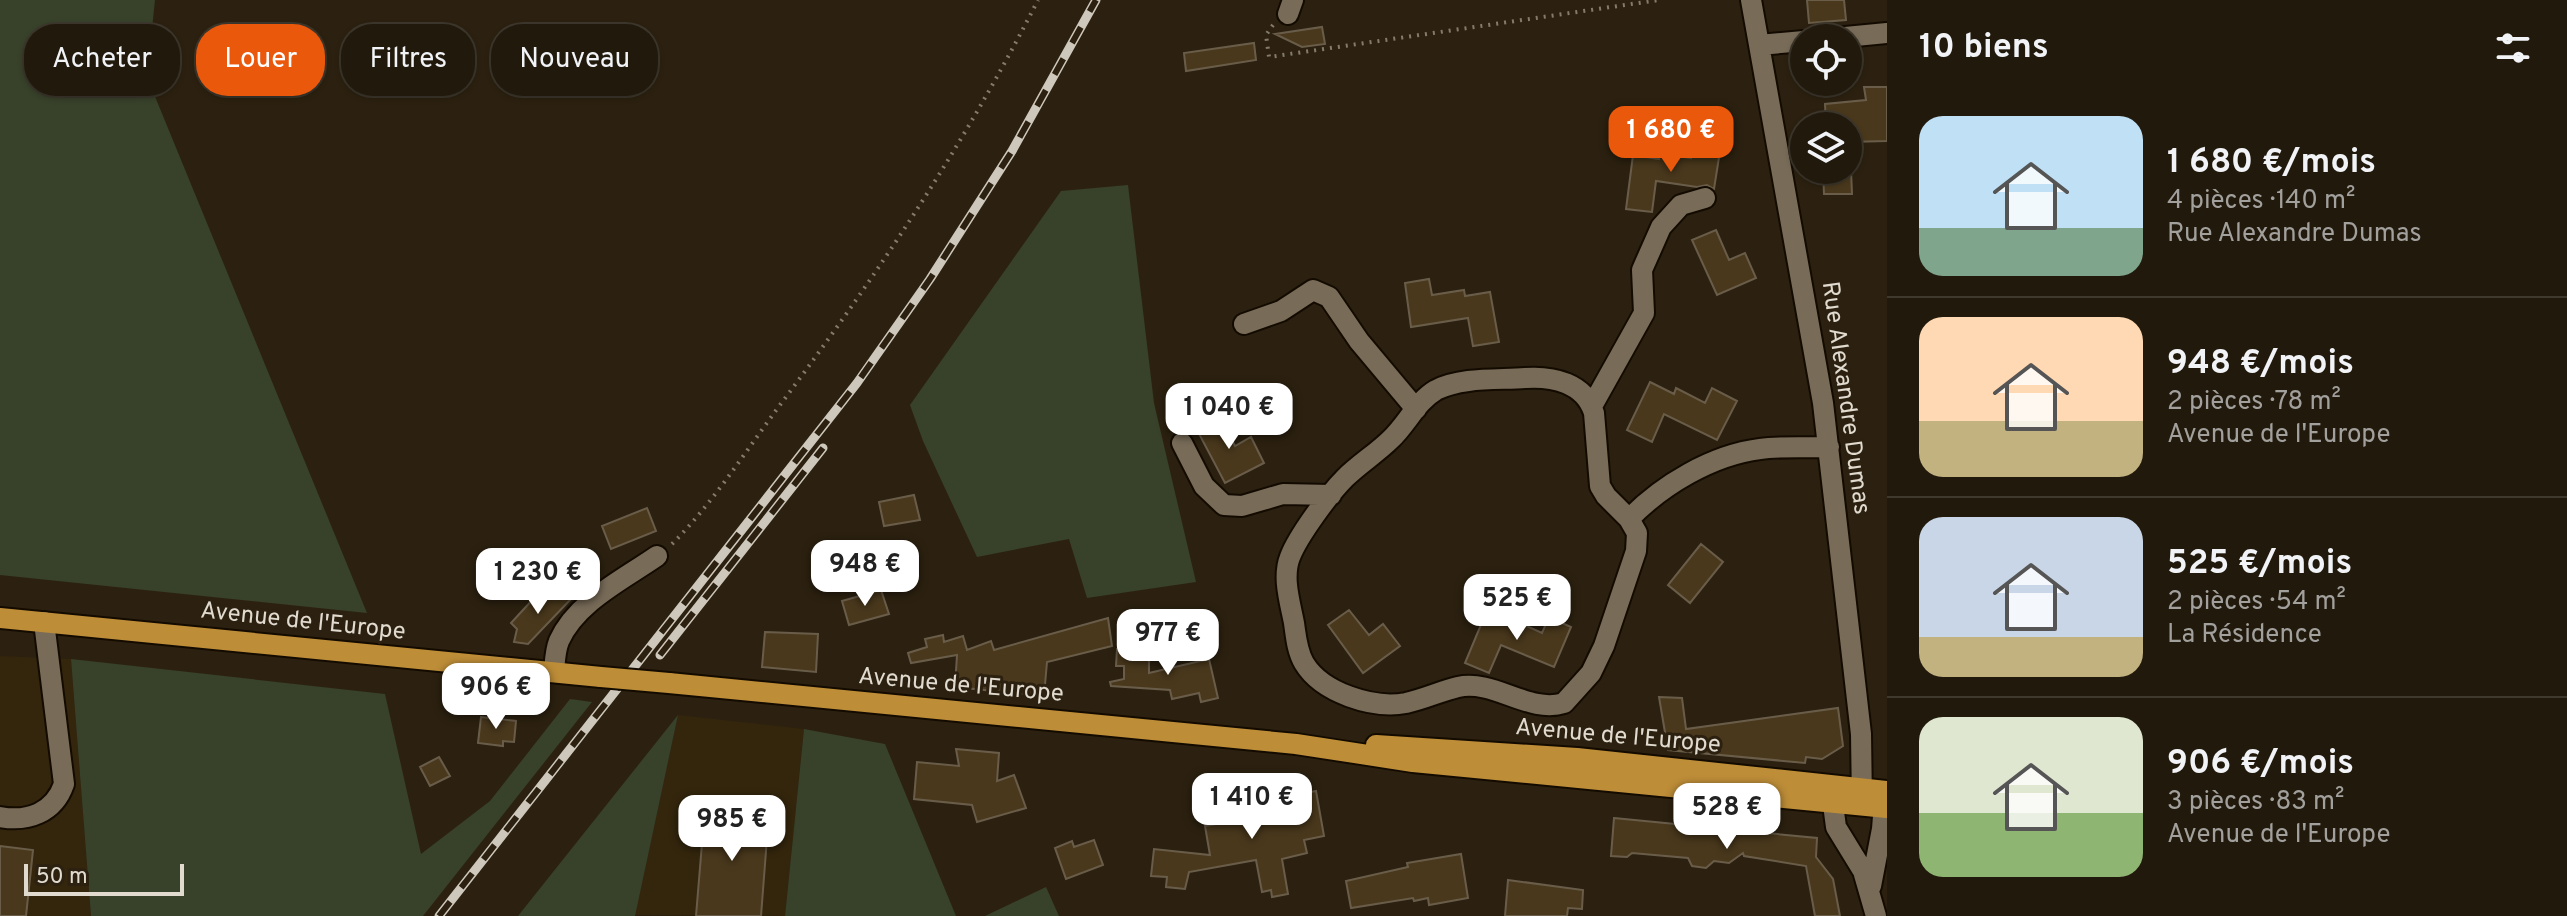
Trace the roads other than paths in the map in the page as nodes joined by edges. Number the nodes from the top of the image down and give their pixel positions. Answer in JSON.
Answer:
{"nodes":[{"id":1,"x":1751,"y":0,"type":"edge"},
{"id":2,"x":1887,"y":33,"type":"edge"},
{"id":3,"x":1862,"y":35,"type":"edge"},
{"id":4,"x":1790,"y":42,"type":"edge"},
{"id":5,"x":1759,"y":45,"type":"junction"},
{"id":6,"x":1705,"y":198,"type":"dead end"},
{"id":7,"x":1244,"y":324,"type":"dead end"},
{"id":8,"x":1592,"y":406,"type":"junction"},
{"id":9,"x":1416,"y":409,"type":"junction"},
{"id":10,"x":1182,"y":443,"type":"dead end"},
{"id":11,"x":1829,"y":447,"type":"junction"},
{"id":12,"x":1331,"y":495,"type":"junction"},
{"id":13,"x":1629,"y":519,"type":"junction"},
{"id":14,"x":657,"y":556,"type":"road end"},
{"id":15,"x":0,"y":618,"type":"edge"},
{"id":16,"x":44,"y":622,"type":"junction"},
{"id":17,"x":554,"y":672,"type":"junction"},
{"id":18,"x":1835,"y":794,"type":"junction"},
{"id":19,"x":1862,"y":797,"type":"junction"},
{"id":20,"x":1886,"y":800,"type":"edge"},
{"id":21,"x":0,"y":817,"type":"edge"},
{"id":22,"x":1871,"y":890,"type":"junction"},
{"id":23,"x":1876,"y":916,"type":"edge"}],
"edges":[{"from":1,"to":5,"type":"street","name":"Rue Alexandre Dumas"},
{"from":2,"to":3,"type":"street"},
{"from":4,"to":5,"type":"street"},
{"from":5,"to":11,"type":"street","name":"Rue Alexandre Dumas"},
{"from":6,"to":8,"type":"street"},
{"from":7,"to":9,"type":"street"},
{"from":8,"to":9,"type":"street"},
{"from":8,"to":13,"type":"street"},
{"from":9,"to":12,"type":"street"},
{"from":10,"to":12,"type":"street"},
{"from":11,"to":13,"type":"street"},
{"from":11,"to":19,"type":"street","name":"Rue Alexandre Dumas"},
{"from":12,"to":13,"type":"street"},
{"from":14,"to":17,"type":"street"},
{"from":15,"to":16,"type":"main road","name":"Avenue de l'Europe"},
{"from":16,"to":17,"type":"main road","name":"Avenue de l'Europe"},
{"from":16,"to":21,"type":"street"},
{"from":17,"to":18,"type":"main road","name":"Avenue de l'Europe","bridge":true},
{"from":18,"to":19,"type":"main road","name":"Avenue de l'Europe"},
{"from":18,"to":22,"type":"street"},
{"from":19,"to":20,"type":"main road","name":"Avenue de l'Europe"},
{"from":20,"to":22,"type":"street"},
{"from":22,"to":23,"type":"street"}]}
